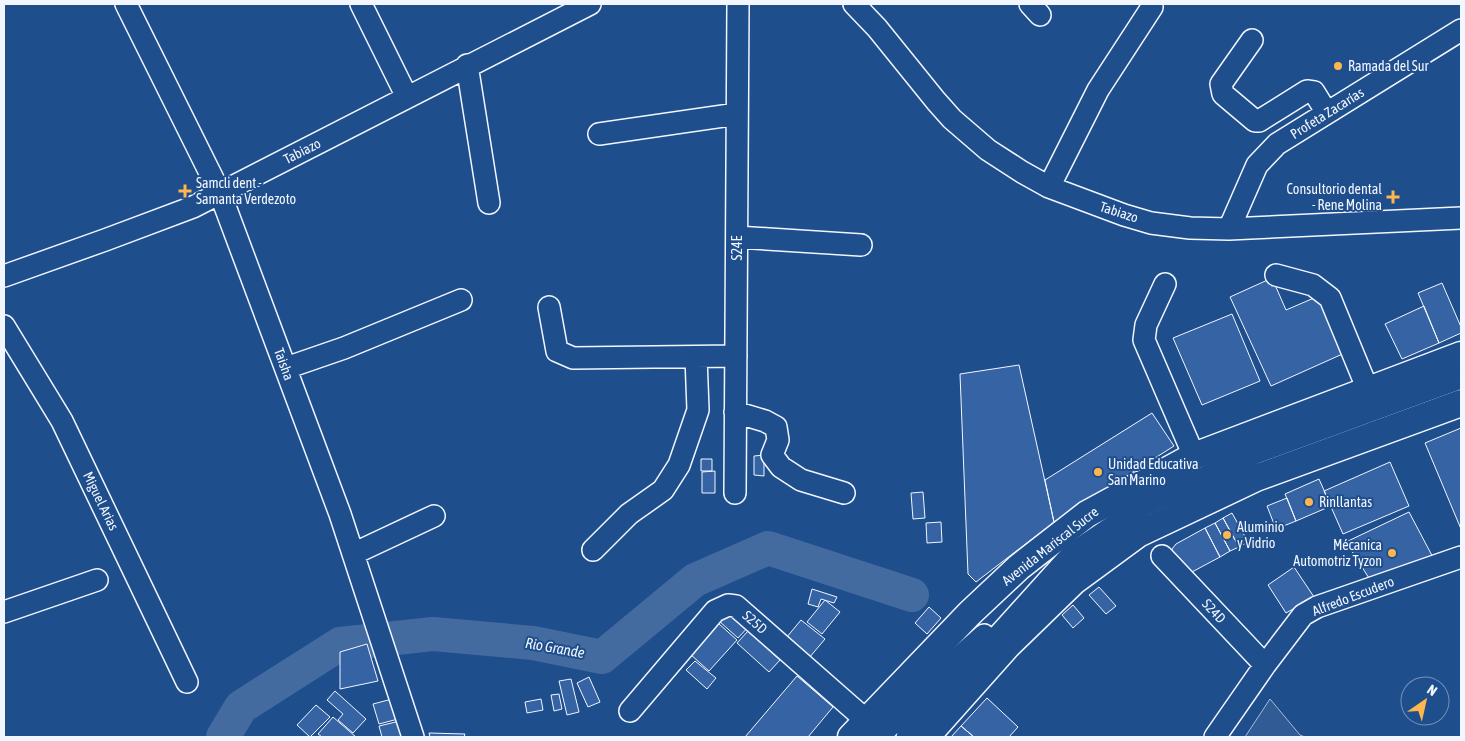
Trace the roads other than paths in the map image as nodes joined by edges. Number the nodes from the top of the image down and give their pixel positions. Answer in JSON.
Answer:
{"nodes":[{"id":1,"x":126,"y":4,"type":"edge"},
{"id":2,"x":361,"y":4,"type":"edge"},
{"id":3,"x":590,"y":4,"type":"edge"},
{"id":4,"x":738,"y":4,"type":"edge"},
{"id":5,"x":854,"y":4,"type":"edge"},
{"id":6,"x":1152,"y":7,"type":"dead end"},
{"id":7,"x":1461,"y":30,"type":"edge"},
{"id":8,"x":1252,"y":40,"type":"dead end"},
{"id":9,"x":467,"y":65,"type":"junction"},
{"id":10,"x":406,"y":97,"type":"junction"},
{"id":11,"x":1327,"y":113,"type":"junction"},
{"id":12,"x":738,"y":114,"type":"junction"},
{"id":13,"x":599,"y":134,"type":"dead end"},
{"id":14,"x":1048,"y":187,"type":"junction"},
{"id":15,"x":220,"y":193,"type":"junction"},
{"id":16,"x":489,"y":203,"type":"dead end"},
{"id":17,"x":1461,"y":218,"type":"edge"},
{"id":18,"x":1229,"y":229,"type":"junction"},
{"id":19,"x":737,"y":237,"type":"junction"},
{"id":20,"x":861,"y":245,"type":"dead end"},
{"id":21,"x":1276,"y":275,"type":"dead end"},
{"id":22,"x":4,"y":276,"type":"edge"},
{"id":23,"x":1165,"y":284,"type":"dead end"},
{"id":24,"x":461,"y":300,"type":"dead end"},
{"id":25,"x":549,"y":307,"type":"dead end"},
{"id":26,"x":4,"y":326,"type":"edge"},
{"id":27,"x":1461,"y":355,"type":"edge"},
{"id":28,"x":736,"y":356,"type":"junction"},
{"id":29,"x":696,"y":357,"type":"junction"},
{"id":30,"x":286,"y":368,"type":"junction"},
{"id":31,"x":1461,"y":378,"type":"edge"},
{"id":32,"x":1368,"y":390,"type":"junction"},
{"id":33,"x":1461,"y":403,"type":"edge"},
{"id":34,"x":735,"y":412,"type":"junction"},
{"id":35,"x":1194,"y":456,"type":"junction"},
{"id":36,"x":734,"y":493,"type":"dead end"},
{"id":37,"x":844,"y":493,"type":"dead end"},
{"id":38,"x":434,"y":516,"type":"dead end"},
{"id":39,"x":593,"y":550,"type":"dead end"},
{"id":40,"x":353,"y":554,"type":"junction"},
{"id":41,"x":1162,"y":556,"type":"dead end"},
{"id":42,"x":1461,"y":558,"type":"edge"},
{"id":43,"x":97,"y":580,"type":"dead end"},
{"id":44,"x":1038,"y":591,"type":"junction"},
{"id":45,"x":4,"y":612,"type":"edge"},
{"id":46,"x":1265,"y":665,"type":"junction"},
{"id":47,"x":188,"y":682,"type":"dead end"},
{"id":48,"x":630,"y":711,"type":"dead end"},
{"id":49,"x":866,"y":732,"type":"edge"},
{"id":50,"x":413,"y":737,"type":"edge"},
{"id":51,"x":908,"y":737,"type":"edge"},
{"id":52,"x":926,"y":737,"type":"edge"},
{"id":53,"x":1215,"y":737,"type":"edge"}],
"edges":[{"from":1,"to":15,"type":"street","name":"Taisha"},
{"from":2,"to":10,"type":"street"},
{"from":3,"to":9,"type":"street","name":"Tabiazo"},
{"from":4,"to":12,"type":"street","name":"S24E"},
{"from":5,"to":14,"type":"street","name":"Tabiazo"},
{"from":6,"to":14,"type":"street"},
{"from":7,"to":11,"type":"street","name":"Profeta Zacarías"},
{"from":8,"to":11,"type":"street"},
{"from":9,"to":10,"type":"street","name":"Tabiazo"},
{"from":9,"to":16,"type":"street"},
{"from":10,"to":15,"type":"street","name":"Tabiazo"},
{"from":11,"to":18,"type":"street","name":"Profeta Zacarías"},
{"from":12,"to":13,"type":"street"},
{"from":12,"to":19,"type":"street","name":"S24E"},
{"from":14,"to":18,"type":"street","name":"Tabiazo"},
{"from":15,"to":22,"type":"street","name":"Tabiazo"},
{"from":15,"to":30,"type":"street","name":"Taisha"},
{"from":17,"to":18,"type":"street","name":"Tabiazo"},
{"from":19,"to":20,"type":"street"},
{"from":19,"to":28,"type":"street","name":"S24E"},
{"from":21,"to":32,"type":"street"},
{"from":23,"to":35,"type":"street"},
{"from":24,"to":30,"type":"street"},
{"from":25,"to":29,"type":"street"},
{"from":26,"to":47,"type":"street","name":"Miguel Arias"},
{"from":27,"to":32,"type":"main road","name":"Avenida Mariscal Sucre"},
{"from":28,"to":29,"type":"street"},
{"from":28,"to":34,"type":"street","name":"S24E"},
{"from":29,"to":39,"type":"street"},
{"from":30,"to":40,"type":"street","name":"Taisha"},
{"from":31,"to":44,"type":"street"},
{"from":32,"to":35,"type":"main road","name":"Avenida Mariscal Sucre"},
{"from":33,"to":52,"type":"main road"},
{"from":34,"to":36,"type":"street","name":"S24E"},
{"from":34,"to":37,"type":"street"},
{"from":35,"to":49,"type":"main road","name":"Avenida Mariscal Sucre"},
{"from":38,"to":40,"type":"street"},
{"from":40,"to":50,"type":"street","name":"Taisha"},
{"from":41,"to":46,"type":"street","name":"S24D"},
{"from":42,"to":46,"type":"street","name":"Alfredo Escudero"},
{"from":43,"to":45,"type":"street"},
{"from":44,"to":49,"type":"street"},
{"from":44,"to":51,"type":"street"},
{"from":46,"to":53,"type":"street","name":"Alfredo Escudero"},
{"from":48,"to":49,"type":"street","name":"S25D"}]}
